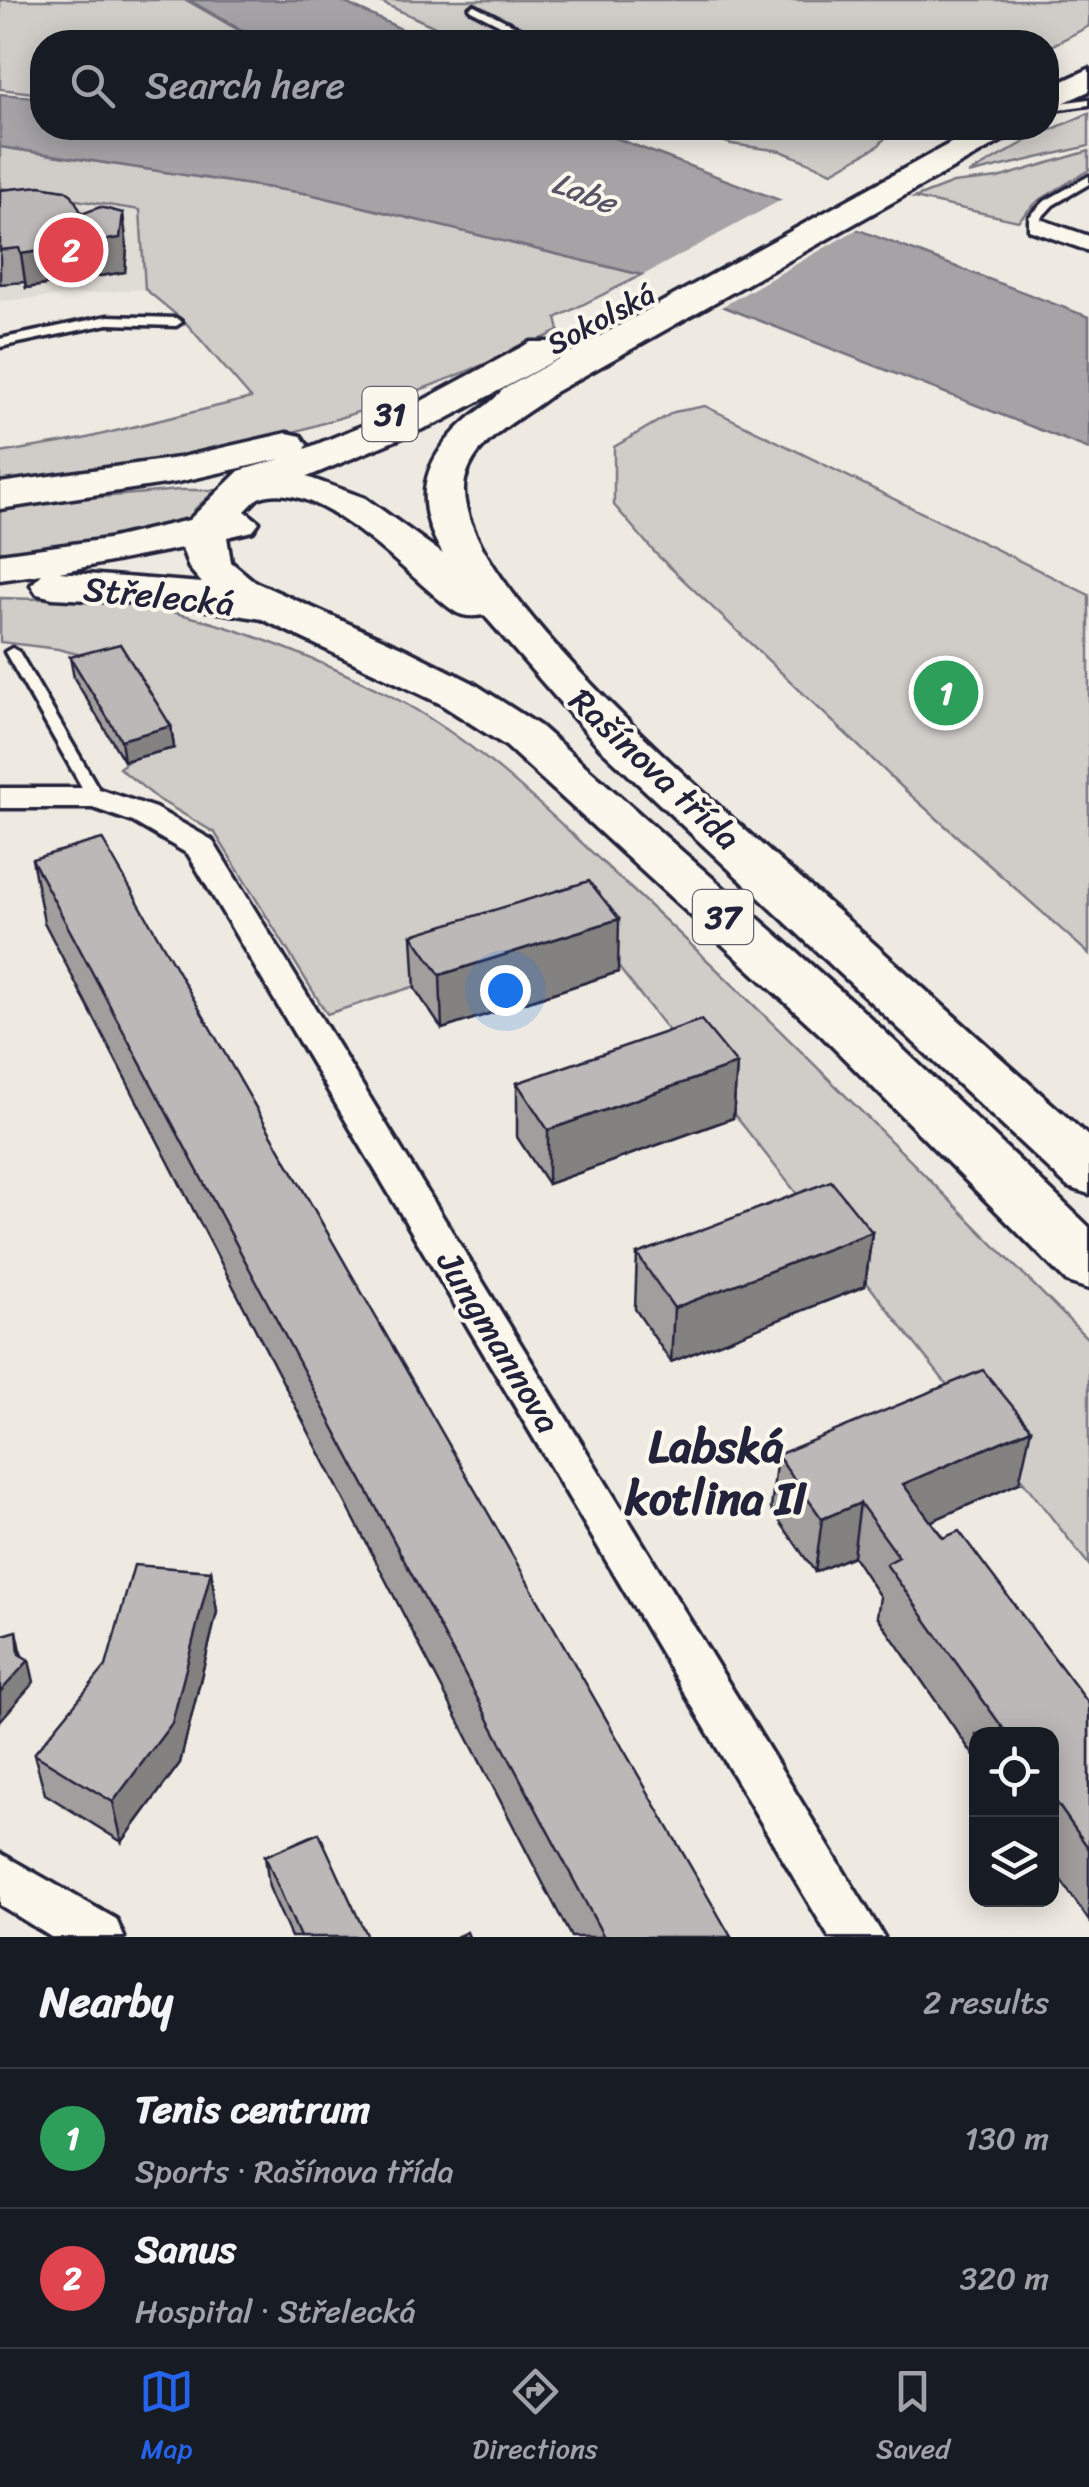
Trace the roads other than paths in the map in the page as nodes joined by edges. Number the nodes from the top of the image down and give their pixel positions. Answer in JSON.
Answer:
{"nodes":[{"id":1,"x":474,"y":8,"type":"dead end"},
{"id":2,"x":516,"y":30,"type":"edge"},
{"id":3,"x":1089,"y":52,"type":"edge"},
{"id":4,"x":1059,"y":69,"type":"edge"},
{"id":5,"x":1089,"y":78,"type":"edge"},
{"id":6,"x":1059,"y":97,"type":"edge"},
{"id":7,"x":1089,"y":102,"type":"edge"},
{"id":8,"x":1059,"y":104,"type":"edge"},
{"id":9,"x":935,"y":140,"type":"edge"},
{"id":10,"x":975,"y":140,"type":"edge"},
{"id":11,"x":1089,"y":179,"type":"edge"},
{"id":12,"x":850,"y":198,"type":"junction"},
{"id":13,"x":1037,"y":225,"type":"joint"},
{"id":14,"x":1089,"y":244,"type":"edge"},
{"id":15,"x":176,"y":322,"type":"dead end"},
{"id":16,"x":0,"y":343,"type":"edge"},
{"id":17,"x":554,"y":361,"type":"junction"},
{"id":18,"x":244,"y":470,"type":"junction"},
{"id":19,"x":326,"y":494,"type":"junction"},
{"id":20,"x":3,"y":496,"type":"edge"},
{"id":21,"x":206,"y":532,"type":"junction"},
{"id":22,"x":0,"y":566,"type":"edge"},
{"id":23,"x":0,"y":584,"type":"edge"},
{"id":24,"x":315,"y":626,"type":"junction"},
{"id":25,"x":12,"y":652,"type":"dead end"},
{"id":26,"x":567,"y":688,"type":"junction"},
{"id":27,"x":0,"y":798,"type":"edge"},
{"id":28,"x":96,"y":798,"type":"junction"},
{"id":29,"x":1089,"y":1172,"type":"edge"},
{"id":30,"x":1089,"y":1265,"type":"edge"},
{"id":31,"x":0,"y":1877,"type":"edge"},
{"id":32,"x":98,"y":1937,"type":"edge"},
{"id":33,"x":858,"y":1937,"type":"edge"}],
"edges":[{"from":1,"to":2,"type":"lane"},
{"from":3,"to":4,"type":"main road"},
{"from":5,"to":6,"type":"main road"},
{"from":7,"to":8,"type":"lane"},
{"from":9,"to":12,"type":"main road","name":"Sokolská","number":"31"},
{"from":10,"to":12,"type":"main road","name":"Sokolská","number":"31"},
{"from":11,"to":13,"type":"lane"},
{"from":12,"to":17,"type":"main road","name":"Sokolská","number":"31"},
{"from":13,"to":14,"type":"street"},
{"from":15,"to":16,"type":"lane"},
{"from":17,"to":18,"type":"main road"},
{"from":17,"to":19,"type":"main road","name":"Sokolská","number":"31"},
{"from":17,"to":26,"type":"main road","name":"Rašínova třída"},
{"from":18,"to":19,"type":"main road"},
{"from":18,"to":20,"type":"main road"},
{"from":18,"to":21,"type":"main road"},
{"from":19,"to":21,"type":"main road","number":"31"},
{"from":19,"to":26,"type":"main road"},
{"from":21,"to":22,"type":"main road","name":"Střelecká","number":"31"},
{"from":21,"to":24,"type":"main road"},
{"from":23,"to":24,"type":"main road","name":"Střelecká"},
{"from":24,"to":30,"type":"main road","name":"Rašínova třída","number":"37"},
{"from":25,"to":28,"type":"lane"},
{"from":26,"to":29,"type":"main road","name":"Rašínova třída","number":"37"},
{"from":27,"to":28,"type":"street","name":"Jungmannova"},
{"from":28,"to":33,"type":"street","name":"Jungmannova"},
{"from":31,"to":32,"type":"street"}]}
